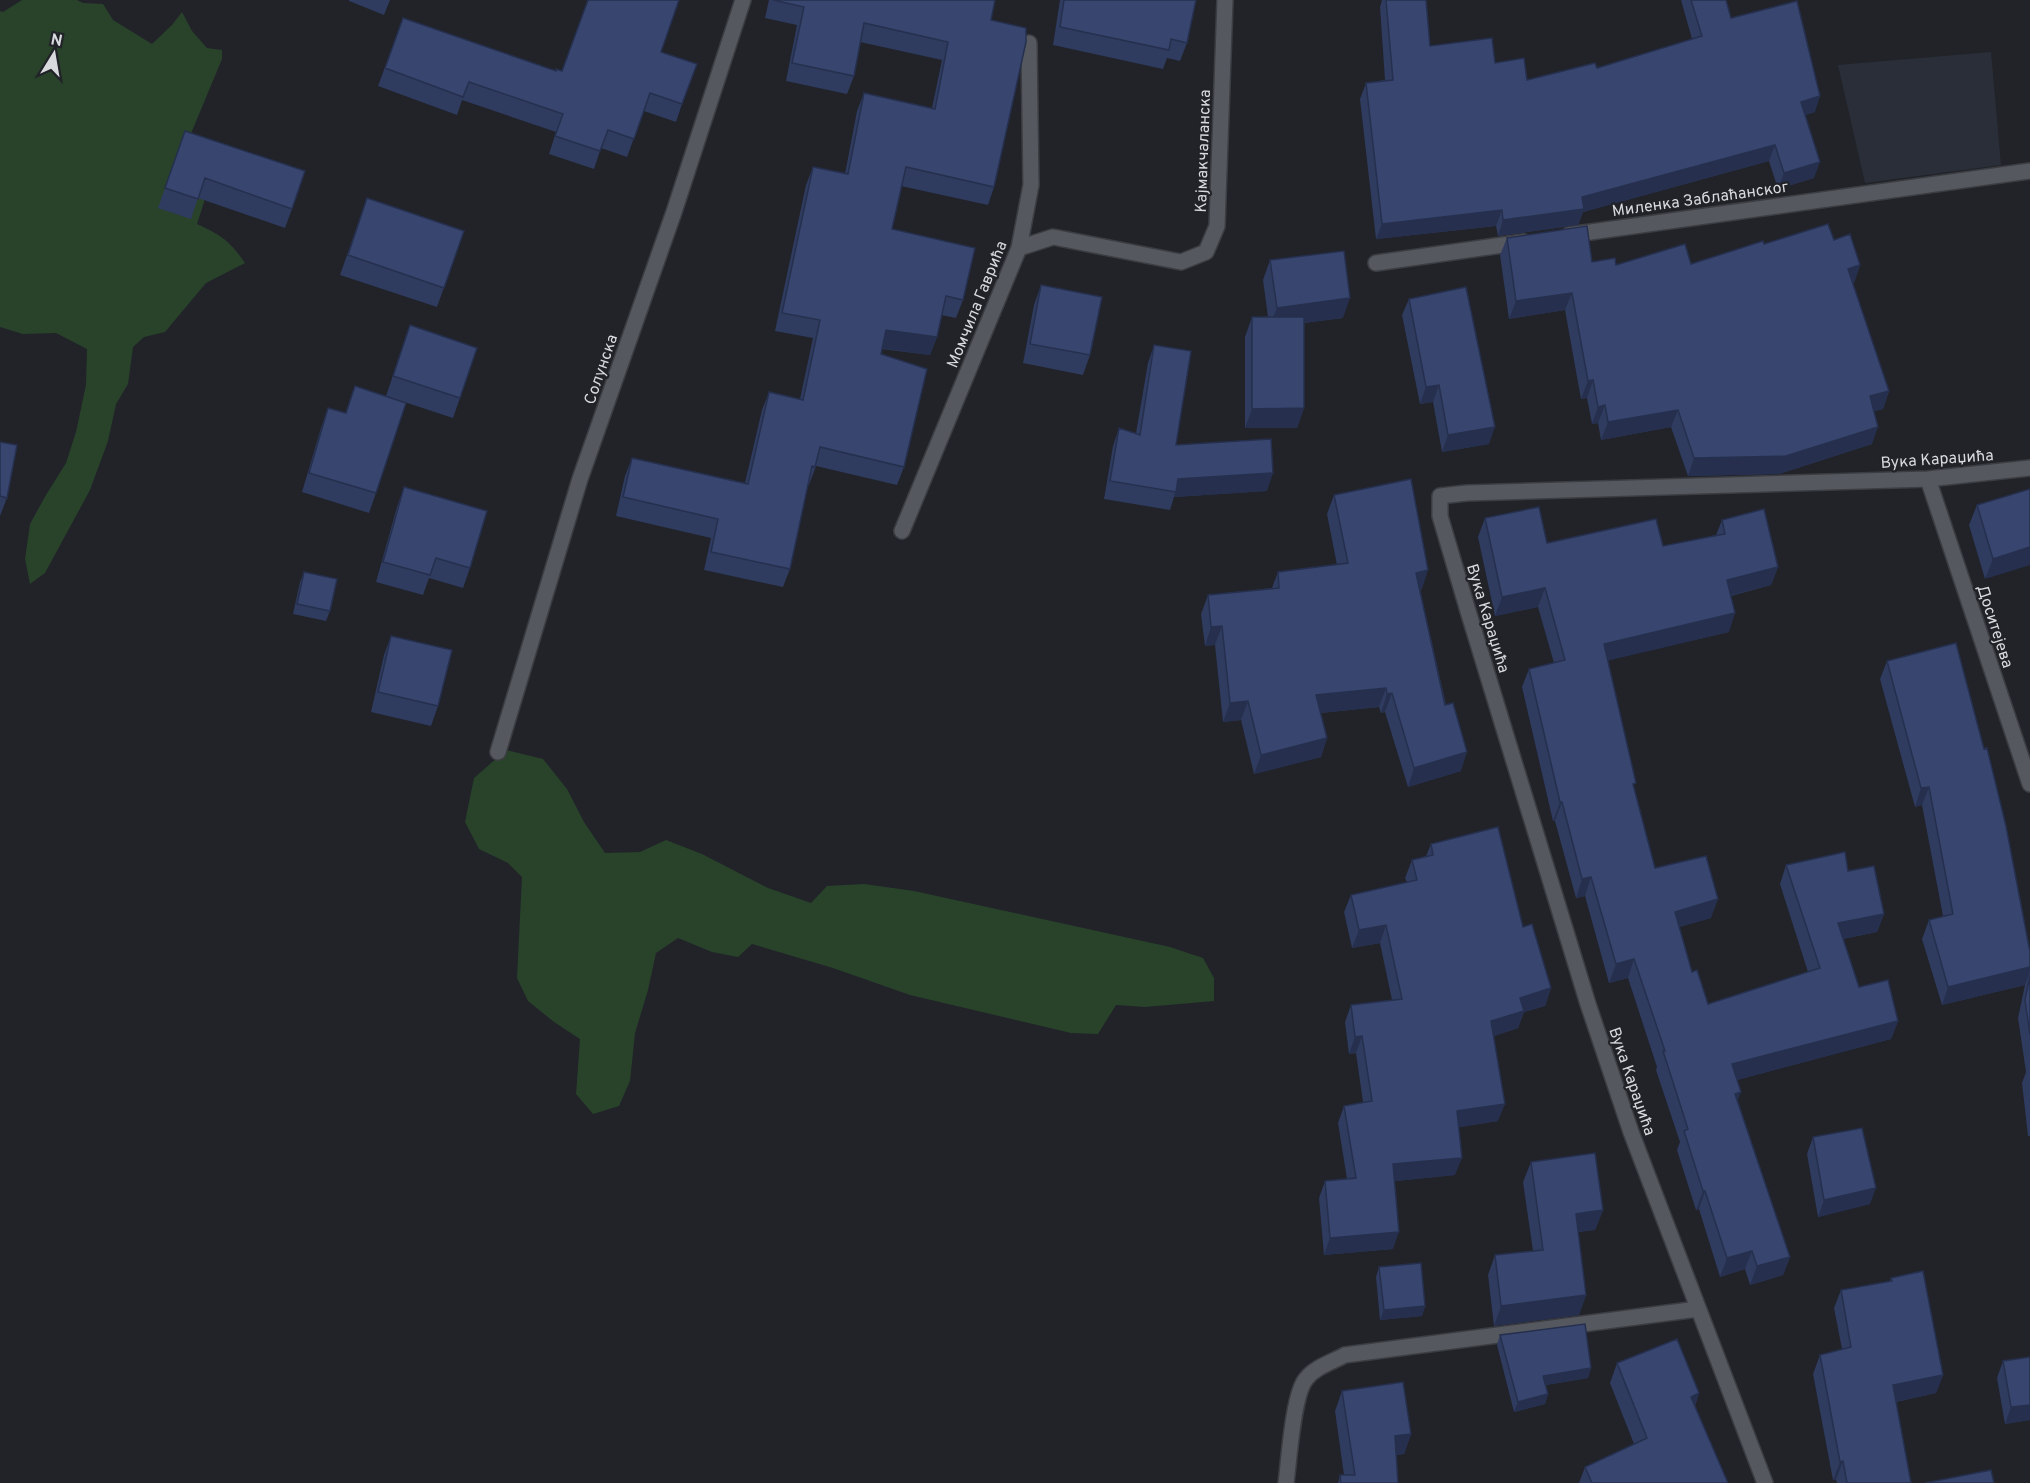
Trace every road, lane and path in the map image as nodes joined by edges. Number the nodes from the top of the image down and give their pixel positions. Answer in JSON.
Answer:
{"nodes":[{"id":1,"x":743,"y":0,"type":"edge"},
{"id":2,"x":1225,"y":0,"type":"edge"},
{"id":3,"x":1029,"y":43,"type":"edge"},
{"id":4,"x":2030,"y":171,"type":"edge"},
{"id":5,"x":1018,"y":248,"type":"junction"},
{"id":6,"x":1376,"y":263,"type":"dead end"},
{"id":7,"x":2030,"y":468,"type":"edge"},
{"id":8,"x":1928,"y":479,"type":"junction"},
{"id":9,"x":902,"y":531,"type":"dead end"},
{"id":10,"x":498,"y":752,"type":"dead end"},
{"id":11,"x":2030,"y":784,"type":"edge"},
{"id":12,"x":1698,"y":1309,"type":"junction"},
{"id":13,"x":1286,"y":1483,"type":"edge"},
{"id":14,"x":1765,"y":1483,"type":"edge"}],
"edges":[{"from":1,"to":10,"type":"street","name":"Солунска"},
{"from":2,"to":5,"type":"street","name":"Кајмакчаланска"},
{"from":3,"to":5,"type":"street","name":"Момчила Гаврића"},
{"from":4,"to":6,"type":"street","name":"Миленка Заблаћанског"},
{"from":5,"to":9,"type":"street","name":"Момчила Гаврића"},
{"from":7,"to":8,"type":"street","name":"Вука Караџића"},
{"from":8,"to":11,"type":"street","name":"Доситејева"},
{"from":8,"to":12,"type":"street","name":"Вука Караџића"},
{"from":12,"to":13,"type":"street"},
{"from":12,"to":14,"type":"street","name":"Вука Караџића"}]}
